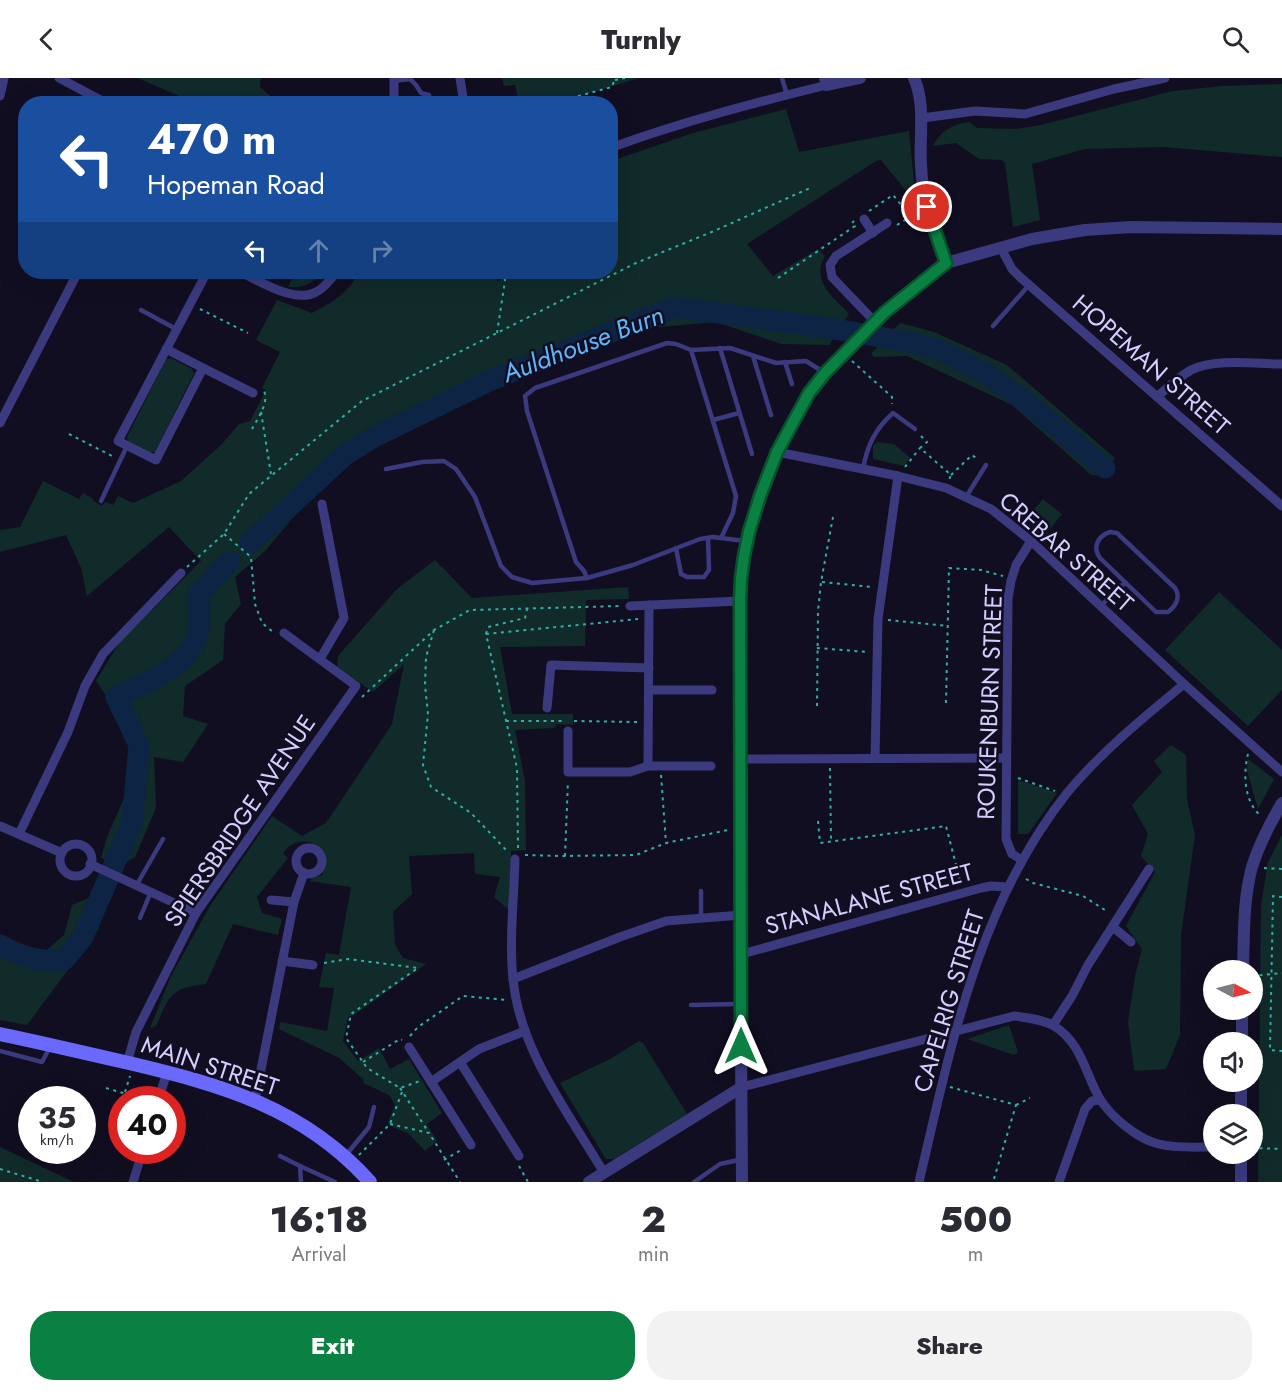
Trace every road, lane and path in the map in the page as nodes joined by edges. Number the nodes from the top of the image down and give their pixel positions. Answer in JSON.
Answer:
{"nodes":[{"id":1,"x":4,"y":78,"type":"edge"},
{"id":2,"x":60,"y":78,"type":"edge"},
{"id":3,"x":460,"y":78,"type":"edge"},
{"id":4,"x":625,"y":78,"type":"edge"},
{"id":5,"x":782,"y":78,"type":"edge"},
{"id":6,"x":860,"y":78,"type":"edge"},
{"id":7,"x":915,"y":78,"type":"edge"},
{"id":8,"x":1165,"y":78,"type":"edge"},
{"id":9,"x":394,"y":79,"type":"edge"},
{"id":10,"x":615,"y":79,"type":"edge"},
{"id":11,"x":826,"y":82,"type":"edge"},
{"id":12,"x":787,"y":95,"type":"junction"},
{"id":13,"x":0,"y":96,"type":"edge"},
{"id":14,"x":93,"y":96,"type":"edge"},
{"id":15,"x":394,"y":96,"type":"edge"},
{"id":16,"x":429,"y":96,"type":"edge"},
{"id":17,"x":463,"y":96,"type":"edge"},
{"id":18,"x":579,"y":96,"type":"edge"},
{"id":19,"x":922,"y":118,"type":"junction"},
{"id":20,"x":618,"y":145,"type":"edge"},
{"id":21,"x":810,"y":188,"type":"dead end"},
{"id":22,"x":927,"y":207,"type":"junction"},
{"id":23,"x":911,"y":217,"type":"junction"},
{"id":24,"x":864,"y":219,"type":"junction"},
{"id":25,"x":887,"y":224,"type":"joint"},
{"id":26,"x":1282,"y":229,"type":"edge"},
{"id":27,"x":873,"y":232,"type":"junction"},
{"id":28,"x":1000,"y":248,"type":"junction"},
{"id":29,"x":946,"y":263,"type":"junction"},
{"id":30,"x":618,"y":271,"type":"edge"},
{"id":31,"x":778,"y":278,"type":"dead end"},
{"id":32,"x":74,"y":279,"type":"edge"},
{"id":33,"x":203,"y":279,"type":"edge"},
{"id":34,"x":256,"y":279,"type":"edge"},
{"id":35,"x":330,"y":279,"type":"edge"},
{"id":36,"x":505,"y":279,"type":"edge"},
{"id":37,"x":603,"y":279,"type":"edge"},
{"id":38,"x":1029,"y":285,"type":"junction"},
{"id":39,"x":190,"y":303,"type":"junction"},
{"id":40,"x":141,"y":310,"type":"dead end"},
{"id":41,"x":875,"y":322,"type":"junction"},
{"id":42,"x":993,"y":326,"type":"dead end"},
{"id":43,"x":176,"y":329,"type":"junction"},
{"id":44,"x":248,"y":333,"type":"dead end"},
{"id":45,"x":497,"y":333,"type":"junction"},
{"id":46,"x":720,"y":348,"type":"junction"},
{"id":47,"x":166,"y":349,"type":"junction"},
{"id":48,"x":691,"y":350,"type":"junction"},
{"id":49,"x":846,"y":351,"type":"junction"},
{"id":50,"x":753,"y":356,"type":"junction"},
{"id":51,"x":785,"y":362,"type":"junction"},
{"id":52,"x":1282,"y":364,"type":"edge"},
{"id":53,"x":203,"y":368,"type":"junction"},
{"id":54,"x":825,"y":373,"type":"junction"},
{"id":55,"x":792,"y":384,"type":"dead end"},
{"id":56,"x":253,"y":393,"type":"joint"},
{"id":57,"x":1157,"y":397,"type":"junction"},
{"id":58,"x":261,"y":412,"type":"dead end"},
{"id":59,"x":739,"y":413,"type":"junction"},
{"id":60,"x":893,"y":414,"type":"junction"},
{"id":61,"x":771,"y":415,"type":"dead end"},
{"id":62,"x":713,"y":420,"type":"junction"},
{"id":63,"x":0,"y":423,"type":"edge"},
{"id":64,"x":252,"y":429,"type":"dead end"},
{"id":65,"x":915,"y":429,"type":"joint"},
{"id":66,"x":69,"y":434,"type":"dead end"},
{"id":67,"x":126,"y":446,"type":"junction"},
{"id":68,"x":920,"y":448,"type":"junction"},
{"id":69,"x":777,"y":452,"type":"junction"},
{"id":70,"x":752,"y":454,"type":"dead end"},
{"id":71,"x":119,"y":459,"type":"junction"},
{"id":72,"x":986,"y":465,"type":"joint"},
{"id":73,"x":386,"y":469,"type":"dead end"},
{"id":74,"x":863,"y":469,"type":"junction"},
{"id":75,"x":272,"y":474,"type":"junction"},
{"id":76,"x":898,"y":476,"type":"junction"},
{"id":77,"x":951,"y":476,"type":"junction"},
{"id":78,"x":946,"y":488,"type":"junction"},
{"id":79,"x":966,"y":497,"type":"junction"},
{"id":80,"x":101,"y":501,"type":"dead end"},
{"id":81,"x":322,"y":504,"type":"dead end"},
{"id":82,"x":1282,"y":506,"type":"edge"},
{"id":83,"x":833,"y":517,"type":"dead end"},
{"id":84,"x":224,"y":534,"type":"junction"},
{"id":85,"x":708,"y":538,"type":"junction"},
{"id":86,"x":721,"y":538,"type":"junction"},
{"id":87,"x":747,"y":541,"type":"junction"},
{"id":88,"x":1031,"y":541,"type":"junction"},
{"id":89,"x":676,"y":548,"type":"junction"},
{"id":90,"x":181,"y":573,"type":"joint"},
{"id":91,"x":587,"y":578,"type":"junction"},
{"id":92,"x":1012,"y":579,"type":"junction"},
{"id":93,"x":821,"y":582,"type":"junction"},
{"id":94,"x":1126,"y":584,"type":"junction"},
{"id":95,"x":882,"y":587,"type":"junction"},
{"id":96,"x":740,"y":601,"type":"junction"},
{"id":97,"x":649,"y":605,"type":"junction"},
{"id":98,"x":630,"y":606,"type":"joint"},
{"id":99,"x":1100,"y":607,"type":"junction"},
{"id":100,"x":527,"y":608,"type":"junction"},
{"id":101,"x":649,"y":618,"type":"junction"},
{"id":102,"x":878,"y":620,"type":"junction"},
{"id":103,"x":948,"y":626,"type":"junction"},
{"id":104,"x":434,"y":630,"type":"junction"},
{"id":105,"x":284,"y":633,"type":"joint"},
{"id":106,"x":486,"y":634,"type":"junction"},
{"id":107,"x":817,"y":648,"type":"junction"},
{"id":108,"x":876,"y":653,"type":"junction"},
{"id":109,"x":320,"y":659,"type":"junction"},
{"id":110,"x":649,"y":668,"type":"junction"},
{"id":111,"x":1184,"y":684,"type":"junction"},
{"id":112,"x":649,"y":690,"type":"junction"},
{"id":113,"x":712,"y":690,"type":"dead end"},
{"id":114,"x":357,"y":700,"type":"dead end"},
{"id":115,"x":946,"y":703,"type":"dead end"},
{"id":116,"x":817,"y":706,"type":"dead end"},
{"id":117,"x":547,"y":708,"type":"dead end"},
{"id":118,"x":506,"y":721,"type":"junction"},
{"id":119,"x":649,"y":722,"type":"junction"},
{"id":120,"x":568,"y":731,"type":"dead end"},
{"id":121,"x":1250,"y":743,"type":"junction"},
{"id":122,"x":875,"y":758,"type":"junction"},
{"id":123,"x":1006,"y":758,"type":"junction"},
{"id":124,"x":739,"y":759,"type":"junction"},
{"id":125,"x":830,"y":759,"type":"junction"},
{"id":126,"x":648,"y":766,"type":"junction"},
{"id":127,"x":661,"y":766,"type":"junction"},
{"id":128,"x":711,"y":766,"type":"dead end"},
{"id":129,"x":568,"y":772,"type":"junction"},
{"id":130,"x":1282,"y":772,"type":"edge"},
{"id":131,"x":1006,"y":775,"type":"junction"},
{"id":132,"x":1066,"y":795,"type":"junction"},
{"id":133,"x":1282,"y":803,"type":"edge"},
{"id":134,"x":818,"y":822,"type":"dead end"},
{"id":135,"x":1270,"y":823,"type":"junction"},
{"id":136,"x":0,"y":826,"type":"edge"},
{"id":137,"x":740,"y":828,"type":"junction"},
{"id":138,"x":20,"y":834,"type":"junction"},
{"id":139,"x":163,"y":839,"type":"dead end"},
{"id":140,"x":831,"y":841,"type":"junction"},
{"id":141,"x":666,"y":843,"type":"junction"},
{"id":142,"x":62,"y":853,"type":"junction"},
{"id":143,"x":566,"y":856,"type":"junction"},
{"id":144,"x":515,"y":859,"type":"joint"},
{"id":145,"x":1022,"y":860,"type":"junction"},
{"id":146,"x":90,"y":864,"type":"junction"},
{"id":147,"x":1252,"y":868,"type":"junction"},
{"id":148,"x":1149,"y":869,"type":"dead end"},
{"id":149,"x":1282,"y":869,"type":"edge"},
{"id":150,"x":304,"y":873,"type":"dead end"},
{"id":151,"x":1015,"y":873,"type":"junction"},
{"id":152,"x":136,"y":886,"type":"junction"},
{"id":153,"x":1007,"y":887,"type":"junction"},
{"id":154,"x":701,"y":891,"type":"dead end"},
{"id":155,"x":963,"y":893,"type":"junction"},
{"id":156,"x":150,"y":894,"type":"junction"},
{"id":157,"x":1282,"y":897,"type":"edge"},
{"id":158,"x":271,"y":900,"type":"dead end"},
{"id":159,"x":294,"y":902,"type":"junction"},
{"id":160,"x":196,"y":913,"type":"junction"},
{"id":161,"x":741,"y":915,"type":"junction"},
{"id":162,"x":140,"y":918,"type":"dead end"},
{"id":163,"x":701,"y":918,"type":"junction"},
{"id":164,"x":1116,"y":922,"type":"junction"},
{"id":165,"x":1131,"y":942,"type":"dead end"},
{"id":166,"x":742,"y":954,"type":"junction"},
{"id":167,"x":1243,"y":960,"type":"edge"},
{"id":168,"x":282,"y":961,"type":"junction"},
{"id":169,"x":314,"y":965,"type":"joint"},
{"id":170,"x":1272,"y":973,"type":"junction"},
{"id":171,"x":1282,"y":973,"type":"edge"},
{"id":172,"x":1263,"y":974,"type":"edge"},
{"id":173,"x":513,"y":979,"type":"junction"},
{"id":174,"x":518,"y":1001,"type":"junction"},
{"id":175,"x":741,"y":1004,"type":"junction"},
{"id":176,"x":691,"y":1005,"type":"dead end"},
{"id":177,"x":1053,"y":1025,"type":"junction"},
{"id":178,"x":525,"y":1031,"type":"junction"},
{"id":179,"x":955,"y":1031,"type":"junction"},
{"id":180,"x":0,"y":1034,"type":"edge"},
{"id":181,"x":51,"y":1045,"type":"junction"},
{"id":182,"x":409,"y":1047,"type":"dead end"},
{"id":183,"x":0,"y":1051,"type":"edge"},
{"id":184,"x":1282,"y":1051,"type":"edge"},
{"id":185,"x":363,"y":1062,"type":"junction"},
{"id":186,"x":460,"y":1062,"type":"junction"},
{"id":187,"x":130,"y":1064,"type":"junction"},
{"id":188,"x":167,"y":1073,"type":"junction"},
{"id":189,"x":429,"y":1080,"type":"junction"},
{"id":190,"x":942,"y":1085,"type":"junction"},
{"id":191,"x":126,"y":1086,"type":"edge"},
{"id":192,"x":163,"y":1086,"type":"edge"},
{"id":193,"x":742,"y":1087,"type":"junction"},
{"id":194,"x":400,"y":1088,"type":"junction"},
{"id":195,"x":402,"y":1092,"type":"junction"},
{"id":196,"x":1030,"y":1098,"type":"dead end"},
{"id":197,"x":255,"y":1100,"type":"junction"},
{"id":198,"x":1100,"y":1100,"type":"junction"},
{"id":199,"x":1016,"y":1105,"type":"junction"},
{"id":200,"x":374,"y":1107,"type":"dead end"},
{"id":201,"x":390,"y":1124,"type":"junction"},
{"id":202,"x":429,"y":1133,"type":"junction"},
{"id":203,"x":471,"y":1145,"type":"joint"},
{"id":204,"x":1203,"y":1147,"type":"edge"},
{"id":205,"x":1263,"y":1148,"type":"edge"},
{"id":206,"x":1282,"y":1149,"type":"edge"},
{"id":207,"x":280,"y":1156,"type":"dead end"},
{"id":208,"x":519,"y":1156,"type":"joint"},
{"id":209,"x":348,"y":1160,"type":"junction"},
{"id":210,"x":444,"y":1160,"type":"junction"},
{"id":211,"x":742,"y":1160,"type":"junction"},
{"id":212,"x":139,"y":1164,"type":"edge"},
{"id":213,"x":1241,"y":1164,"type":"edge"},
{"id":214,"x":300,"y":1166,"type":"junction"},
{"id":215,"x":0,"y":1169,"type":"edge"},
{"id":216,"x":707,"y":1173,"type":"junction"},
{"id":217,"x":607,"y":1177,"type":"edge"},
{"id":218,"x":364,"y":1180,"type":"edge"},
{"id":219,"x":43,"y":1182,"type":"edge"},
{"id":220,"x":133,"y":1182,"type":"edge"},
{"id":221,"x":301,"y":1182,"type":"edge"},
{"id":222,"x":335,"y":1182,"type":"edge"},
{"id":223,"x":460,"y":1182,"type":"edge"},
{"id":224,"x":528,"y":1182,"type":"edge"},
{"id":225,"x":589,"y":1182,"type":"edge"},
{"id":226,"x":694,"y":1182,"type":"edge"},
{"id":227,"x":707,"y":1182,"type":"edge"},
{"id":228,"x":742,"y":1182,"type":"edge"},
{"id":229,"x":919,"y":1182,"type":"edge"},
{"id":230,"x":993,"y":1182,"type":"edge"},
{"id":231,"x":1059,"y":1182,"type":"edge"},
{"id":232,"x":1241,"y":1182,"type":"edge"}],
"edges":[{"from":1,"to":13,"type":"street"},
{"from":2,"to":14,"type":"street"},
{"from":3,"to":17,"type":"street"},
{"from":4,"to":10,"type":"path"},
{"from":5,"to":12,"type":"lane"},
{"from":6,"to":11,"type":"street"},
{"from":7,"to":19,"type":"street"},
{"from":8,"to":19,"type":"street"},
{"from":9,"to":15,"type":"street"},
{"from":9,"to":16,"type":"lane"},
{"from":10,"to":18,"type":"path"},
{"from":11,"to":12,"type":"street"},
{"from":12,"to":20,"type":"street"},
{"from":19,"to":22,"type":"street"},
{"from":21,"to":30,"type":"path"},
{"from":22,"to":23,"type":"path"},
{"from":22,"to":29,"type":"street"},
{"from":23,"to":24,"type":"path"},
{"from":23,"to":25,"type":"path"},
{"from":24,"to":27,"type":"street"},
{"from":24,"to":31,"type":"path"},
{"from":25,"to":27,"type":"street"},
{"from":26,"to":28,"type":"street"},
{"from":27,"to":41,"type":"street"},
{"from":28,"to":29,"type":"street"},
{"from":28,"to":38,"type":"street","name":"HOPEMAN STREET"},
{"from":29,"to":41,"type":"street"},
{"from":32,"to":63,"type":"street"},
{"from":33,"to":39,"type":"street"},
{"from":34,"to":35,"type":"street"},
{"from":36,"to":45,"type":"path"},
{"from":37,"to":45,"type":"path"},
{"from":38,"to":42,"type":"lane"},
{"from":38,"to":57,"type":"street","name":"HOPEMAN STREET"},
{"from":39,"to":43,"type":"street"},
{"from":39,"to":44,"type":"path"},
{"from":40,"to":43,"type":"lane"},
{"from":41,"to":49,"type":"street"},
{"from":43,"to":47,"type":"street"},
{"from":45,"to":75,"type":"path"},
{"from":46,"to":48,"type":"lane"},
{"from":46,"to":50,"type":"lane"},
{"from":46,"to":59,"type":"lane"},
{"from":47,"to":53,"type":"street"},
{"from":47,"to":67,"type":"street"},
{"from":48,"to":62,"type":"lane"},
{"from":48,"to":91,"type":"lane"},
{"from":49,"to":54,"type":"street"},
{"from":49,"to":60,"type":"path"},
{"from":50,"to":51,"type":"lane"},
{"from":50,"to":61,"type":"lane"},
{"from":51,"to":54,"type":"lane"},
{"from":51,"to":55,"type":"lane"},
{"from":52,"to":57,"type":"street"},
{"from":53,"to":56,"type":"street"},
{"from":53,"to":67,"type":"street"},
{"from":54,"to":69,"type":"street"},
{"from":56,"to":64,"type":"path"},
{"from":57,"to":82,"type":"street","name":"HOPEMAN STREET"},
{"from":58,"to":75,"type":"path"},
{"from":59,"to":62,"type":"lane"},
{"from":59,"to":70,"type":"lane"},
{"from":60,"to":65,"type":"lane"},
{"from":60,"to":74,"type":"lane"},
{"from":62,"to":86,"type":"lane"},
{"from":65,"to":68,"type":"path"},
{"from":66,"to":71,"type":"path"},
{"from":67,"to":71,"type":"lane"},
{"from":68,"to":76,"type":"path"},
{"from":68,"to":77,"type":"path"},
{"from":69,"to":74,"type":"street","name":"CREBAR STREET"},
{"from":69,"to":87,"type":"street"},
{"from":71,"to":80,"type":"lane"},
{"from":72,"to":77,"type":"path"},
{"from":72,"to":79,"type":"lane"},
{"from":73,"to":91,"type":"lane"},
{"from":74,"to":76,"type":"street","name":"CREBAR STREET"},
{"from":75,"to":84,"type":"path"},
{"from":76,"to":78,"type":"street","name":"CREBAR STREET"},
{"from":76,"to":95,"type":"street"},
{"from":77,"to":78,"type":"path"},
{"from":78,"to":79,"type":"street","name":"CREBAR STREET"},
{"from":79,"to":88,"type":"street","name":"CREBAR STREET"},
{"from":81,"to":109,"type":"street"},
{"from":83,"to":93,"type":"path"},
{"from":84,"to":90,"type":"path"},
{"from":84,"to":105,"type":"path"},
{"from":85,"to":86,"type":"lane"},
{"from":85,"to":89,"type":"lane"},
{"from":85,"to":89,"type":"lane"},
{"from":86,"to":87,"type":"lane"},
{"from":87,"to":96,"type":"street"},
{"from":88,"to":92,"type":"street","name":"ROUKENBURN STREET"},
{"from":88,"to":99,"type":"street","name":"CREBAR STREET"},
{"from":89,"to":91,"type":"lane"},
{"from":90,"to":138,"type":"street"},
{"from":92,"to":103,"type":"path"},
{"from":92,"to":123,"type":"street","name":"ROUKENBURN STREET"},
{"from":93,"to":95,"type":"path"},
{"from":93,"to":107,"type":"path"},
{"from":94,"to":94,"type":"lane"},
{"from":94,"to":99,"type":"lane"},
{"from":95,"to":102,"type":"street"},
{"from":96,"to":97,"type":"street"},
{"from":96,"to":124,"type":"street"},
{"from":97,"to":98,"type":"street"},
{"from":97,"to":101,"type":"street"},
{"from":98,"to":100,"type":"path"},
{"from":99,"to":111,"type":"street","name":"CREBAR STREET"},
{"from":100,"to":104,"type":"path"},
{"from":100,"to":106,"type":"path"},
{"from":101,"to":106,"type":"path"},
{"from":101,"to":110,"type":"street"},
{"from":102,"to":103,"type":"path"},
{"from":102,"to":108,"type":"street"},
{"from":103,"to":115,"type":"path"},
{"from":104,"to":114,"type":"path"},
{"from":104,"to":144,"type":"path"},
{"from":105,"to":109,"type":"street","name":"SPIERSBRIDGE AVENUE"},
{"from":106,"to":118,"type":"path"},
{"from":107,"to":108,"type":"path"},
{"from":107,"to":116,"type":"path"},
{"from":108,"to":122,"type":"street"},
{"from":109,"to":160,"type":"street","name":"SPIERSBRIDGE AVENUE"},
{"from":110,"to":112,"type":"street"},
{"from":110,"to":117,"type":"street"},
{"from":111,"to":121,"type":"street","name":"CREBAR STREET"},
{"from":111,"to":132,"type":"street","name":"CAPELRIG STREET"},
{"from":112,"to":113,"type":"street"},
{"from":112,"to":119,"type":"street"},
{"from":118,"to":119,"type":"path"},
{"from":118,"to":143,"type":"path"},
{"from":119,"to":126,"type":"street"},
{"from":120,"to":129,"type":"street"},
{"from":121,"to":130,"type":"street","name":"CREBAR STREET"},
{"from":121,"to":135,"type":"path"},
{"from":122,"to":123,"type":"street"},
{"from":122,"to":125,"type":"street"},
{"from":123,"to":131,"type":"street","name":"ROUKENBURN STREET"},
{"from":124,"to":125,"type":"street"},
{"from":124,"to":137,"type":"street"},
{"from":125,"to":140,"type":"path"},
{"from":126,"to":127,"type":"street"},
{"from":126,"to":129,"type":"street"},
{"from":127,"to":128,"type":"street"},
{"from":127,"to":141,"type":"path"},
{"from":129,"to":143,"type":"path"},
{"from":131,"to":132,"type":"path"},
{"from":131,"to":145,"type":"street","name":"ROUKENBURN STREET"},
{"from":132,"to":145,"type":"street","name":"CAPELRIG STREET"},
{"from":133,"to":135,"type":"street"},
{"from":134,"to":140,"type":"path"},
{"from":135,"to":147,"type":"street"},
{"from":136,"to":138,"type":"street"},
{"from":137,"to":141,"type":"path"},
{"from":137,"to":161,"type":"street"},
{"from":138,"to":142,"type":"street"},
{"from":139,"to":152,"type":"lane"},
{"from":140,"to":155,"type":"path"},
{"from":141,"to":143,"type":"path"},
{"from":142,"to":146,"type":"street"},
{"from":142,"to":146,"type":"street"},
{"from":144,"to":173,"type":"street"},
{"from":145,"to":151,"type":"street","name":"CAPELRIG STREET"},
{"from":146,"to":152,"type":"street"},
{"from":147,"to":149,"type":"path"},
{"from":147,"to":167,"type":"street"},
{"from":148,"to":164,"type":"street"},
{"from":150,"to":159,"type":"street"},
{"from":151,"to":153,"type":"street","name":"CAPELRIG STREET"},
{"from":151,"to":164,"type":"path"},
{"from":152,"to":156,"type":"street"},
{"from":153,"to":155,"type":"street","name":"STANALANE STREET"},
{"from":153,"to":179,"type":"street","name":"CAPELRIG STREET"},
{"from":154,"to":163,"type":"lane"},
{"from":155,"to":166,"type":"street","name":"STANALANE STREET"},
{"from":156,"to":160,"type":"street"},
{"from":156,"to":162,"type":"lane"},
{"from":157,"to":170,"type":"path"},
{"from":158,"to":159,"type":"street"},
{"from":159,"to":168,"type":"street"},
{"from":160,"to":187,"type":"street","name":"SPIERSBRIDGE AVENUE"},
{"from":161,"to":163,"type":"street"},
{"from":161,"to":166,"type":"street"},
{"from":163,"to":173,"type":"street"},
{"from":164,"to":165,"type":"street"},
{"from":164,"to":177,"type":"street"},
{"from":166,"to":175,"type":"street"},
{"from":168,"to":169,"type":"street"},
{"from":168,"to":197,"type":"street"},
{"from":169,"to":185,"type":"path"},
{"from":170,"to":171,"type":"path"},
{"from":170,"to":172,"type":"path"},
{"from":170,"to":184,"type":"path"},
{"from":173,"to":174,"type":"street"},
{"from":174,"to":178,"type":"street"},
{"from":174,"to":185,"type":"path"},
{"from":175,"to":176,"type":"lane"},
{"from":175,"to":193,"type":"street"},
{"from":177,"to":179,"type":"street"},
{"from":177,"to":198,"type":"street"},
{"from":178,"to":186,"type":"street"},
{"from":178,"to":217,"type":"street"},
{"from":179,"to":190,"type":"street","name":"CAPELRIG STREET"},
{"from":179,"to":193,"type":"street"},
{"from":180,"to":181,"type":"main road","name":"MAIN STREET"},
{"from":181,"to":183,"type":"lane"},
{"from":181,"to":187,"type":"main road","name":"MAIN STREET"},
{"from":182,"to":189,"type":"street"},
{"from":185,"to":194,"type":"path"},
{"from":186,"to":189,"type":"street"},
{"from":186,"to":208,"type":"street"},
{"from":187,"to":188,"type":"main road","name":"MAIN STREET"},
{"from":187,"to":191,"type":"path"},
{"from":188,"to":192,"type":"street"},
{"from":188,"to":197,"type":"main road","name":"MAIN STREET"},
{"from":189,"to":194,"type":"path"},
{"from":189,"to":203,"type":"street"},
{"from":190,"to":199,"type":"path"},
{"from":190,"to":229,"type":"street","name":"CAPELRIG STREET"},
{"from":193,"to":211,"type":"street"},
{"from":193,"to":217,"type":"street"},
{"from":194,"to":195,"type":"path"},
{"from":195,"to":201,"type":"path"},
{"from":195,"to":202,"type":"path"},
{"from":196,"to":199,"type":"path"},
{"from":197,"to":209,"type":"main road","name":"MAIN STREET"},
{"from":198,"to":204,"type":"street"},
{"from":198,"to":231,"type":"street"},
{"from":199,"to":230,"type":"path"},
{"from":200,"to":209,"type":"lane"},
{"from":201,"to":202,"type":"path"},
{"from":201,"to":209,"type":"path"},
{"from":202,"to":210,"type":"path"},
{"from":203,"to":210,"type":"path"},
{"from":205,"to":206,"type":"path"},
{"from":207,"to":214,"type":"lane"},
{"from":208,"to":224,"type":"path"},
{"from":209,"to":218,"type":"main road","name":"MAIN STREET"},
{"from":210,"to":223,"type":"path"},
{"from":211,"to":216,"type":"lane"},
{"from":211,"to":228,"type":"street"},
{"from":212,"to":220,"type":"street"},
{"from":213,"to":232,"type":"street"},
{"from":214,"to":221,"type":"lane"},
{"from":214,"to":222,"type":"lane"},
{"from":215,"to":219,"type":"path"},
{"from":216,"to":226,"type":"lane"},
{"from":216,"to":227,"type":"lane"},
{"from":217,"to":225,"type":"street"}]}
